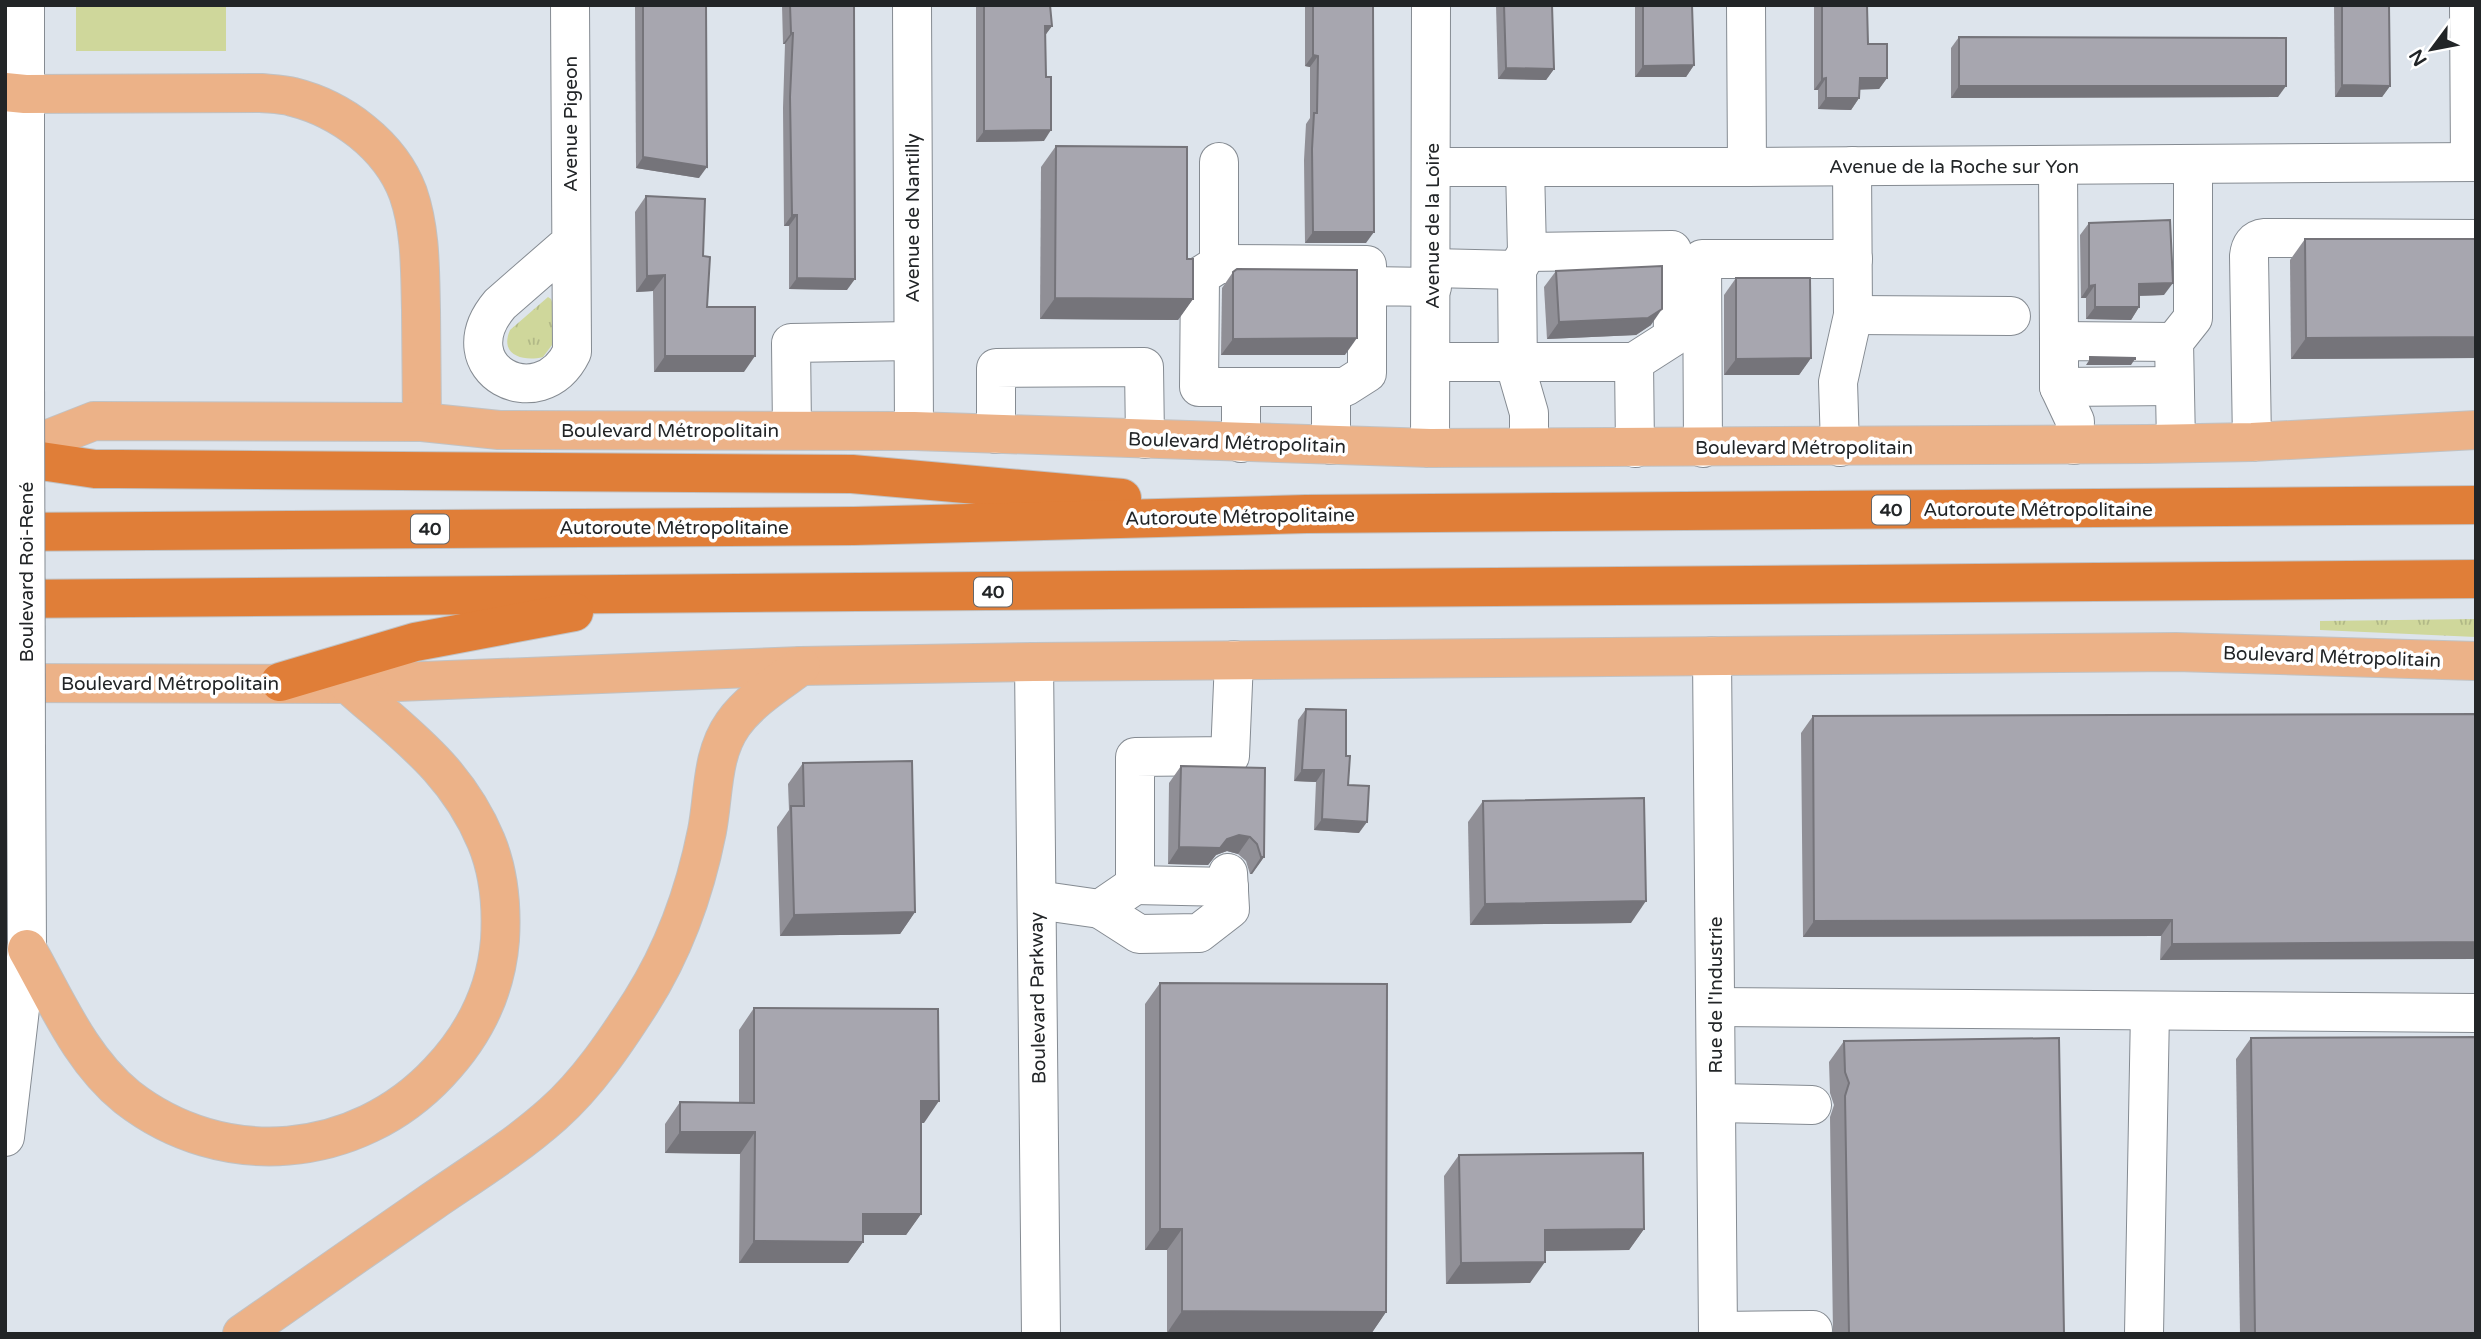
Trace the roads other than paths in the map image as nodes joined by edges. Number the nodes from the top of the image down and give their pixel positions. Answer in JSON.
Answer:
{"nodes":[{"id":1,"x":25,"y":5,"type":"edge"},
{"id":2,"x":570,"y":5,"type":"edge"},
{"id":3,"x":912,"y":5,"type":"edge"},
{"id":4,"x":1431,"y":5,"type":"edge"},
{"id":5,"x":1746,"y":5,"type":"edge"},
{"id":6,"x":2469,"y":5,"type":"edge"},
{"id":7,"x":12,"y":98,"type":"edge"},
{"id":8,"x":1219,"y":162,"type":"dead end"},
{"id":9,"x":2473,"y":162,"type":"edge"},
{"id":10,"x":2193,"y":164,"type":"junction"},
{"id":11,"x":2058,"y":165,"type":"junction"},
{"id":12,"x":1852,"y":166,"type":"junction"},
{"id":13,"x":1432,"y":167,"type":"junction"},
{"id":14,"x":1525,"y":167,"type":"junction"},
{"id":15,"x":1747,"y":167,"type":"junction"},
{"id":16,"x":2476,"y":239,"type":"edge"},
{"id":17,"x":570,"y":243,"type":"dead end"},
{"id":18,"x":1853,"y":259,"type":"junction"},
{"id":19,"x":1522,"y":261,"type":"junction"},
{"id":20,"x":1219,"y":264,"type":"junction"},
{"id":21,"x":1432,"y":277,"type":"junction"},
{"id":22,"x":1367,"y":286,"type":"junction"},
{"id":23,"x":1853,"y":315,"type":"junction"},
{"id":24,"x":2011,"y":316,"type":"dead end"},
{"id":25,"x":912,"y":341,"type":"junction"},
{"id":26,"x":2059,"y":341,"type":"junction"},
{"id":27,"x":2174,"y":342,"type":"junction"},
{"id":28,"x":1518,"y":361,"type":"junction"},
{"id":29,"x":1432,"y":362,"type":"junction"},
{"id":30,"x":1634,"y":362,"type":"junction"},
{"id":31,"x":2174,"y":386,"type":"junction"},
{"id":32,"x":1241,"y":387,"type":"junction"},
{"id":33,"x":1331,"y":387,"type":"junction"},
{"id":34,"x":2059,"y":387,"type":"junction"},
{"id":35,"x":422,"y":422,"type":"junction"},
{"id":36,"x":792,"y":430,"type":"junction"},
{"id":37,"x":2476,"y":430,"type":"edge"},
{"id":38,"x":914,"y":432,"type":"junction"},
{"id":39,"x":996,"y":434,"type":"junction"},
{"id":40,"x":1145,"y":439,"type":"junction"},
{"id":41,"x":2252,"y":442,"type":"junction"},
{"id":42,"x":1241,"y":443,"type":"junction"},
{"id":43,"x":2176,"y":443,"type":"junction"},
{"id":44,"x":1331,"y":445,"type":"junction"},
{"id":45,"x":2074,"y":445,"type":"junction"},
{"id":46,"x":1840,"y":446,"type":"junction"},
{"id":47,"x":1529,"y":447,"type":"junction"},
{"id":48,"x":1430,"y":448,"type":"junction"},
{"id":49,"x":1635,"y":448,"type":"junction"},
{"id":50,"x":1703,"y":448,"type":"junction"},
{"id":51,"x":6,"y":456,"type":"edge"},
{"id":52,"x":2476,"y":505,"type":"edge"},
{"id":53,"x":1306,"y":514,"type":"junction"},
{"id":54,"x":5,"y":532,"type":"edge"},
{"id":55,"x":2476,"y":579,"type":"edge"},
{"id":56,"x":676,"y":593,"type":"junction"},
{"id":57,"x":5,"y":599,"type":"edge"},
{"id":58,"x":1712,"y":656,"type":"junction"},
{"id":59,"x":1234,"y":660,"type":"junction"},
{"id":60,"x":2476,"y":661,"type":"edge"},
{"id":61,"x":1034,"y":662,"type":"junction"},
{"id":62,"x":801,"y":666,"type":"junction"},
{"id":63,"x":280,"y":682,"type":"junction"},
{"id":64,"x":5,"y":683,"type":"edge"},
{"id":65,"x":348,"y":684,"type":"junction"},
{"id":66,"x":1135,"y":885,"type":"junction"},
{"id":67,"x":1037,"y":900,"type":"junction"},
{"id":68,"x":1100,"y":909,"type":"junction"},
{"id":69,"x":27,"y":949,"type":"junction"},
{"id":70,"x":1716,"y":1007,"type":"junction"},
{"id":71,"x":2150,"y":1011,"type":"junction"},
{"id":72,"x":2476,"y":1013,"type":"edge"},
{"id":73,"x":1716,"y":1103,"type":"junction"},
{"id":74,"x":1812,"y":1105,"type":"dead end"},
{"id":75,"x":5,"y":1137,"type":"edge"},
{"id":76,"x":1813,"y":1330,"type":"dead end"},
{"id":77,"x":1718,"y":1332,"type":"edge"},
{"id":78,"x":242,"y":1334,"type":"edge"},
{"id":79,"x":1041,"y":1334,"type":"edge"},
{"id":80,"x":2144,"y":1334,"type":"edge"}],
"edges":[{"from":1,"to":7,"type":"street","name":"Boulevard Roi-René"},
{"from":2,"to":17,"type":"street","name":"Avenue Pigeon"},
{"from":3,"to":25,"type":"street","name":"Avenue de Nantilly"},
{"from":4,"to":13,"type":"street","name":"Avenue de la Loire"},
{"from":5,"to":15,"type":"street"},
{"from":6,"to":9,"type":"street"},
{"from":7,"to":35,"type":"main road"},
{"from":7,"to":69,"type":"street","name":"Boulevard Roi-René","bridge":true},
{"from":8,"to":20,"type":"street"},
{"from":9,"to":10,"type":"street","name":"Avenue de la Roche sur Yon"},
{"from":10,"to":11,"type":"street","name":"Avenue de la Roche sur Yon"},
{"from":10,"to":27,"type":"street"},
{"from":11,"to":12,"type":"street","name":"Avenue de la Roche sur Yon"},
{"from":11,"to":26,"type":"street"},
{"from":12,"to":15,"type":"street","name":"Avenue de la Roche sur Yon"},
{"from":12,"to":18,"type":"street"},
{"from":13,"to":14,"type":"street","name":"Avenue de la Roche sur Yon"},
{"from":13,"to":21,"type":"street","name":"Avenue de la Loire"},
{"from":14,"to":15,"type":"street","name":"Avenue de la Roche sur Yon"},
{"from":14,"to":19,"type":"street"},
{"from":16,"to":41,"type":"street"},
{"from":18,"to":23,"type":"street"},
{"from":18,"to":50,"type":"street"},
{"from":19,"to":21,"type":"street"},
{"from":19,"to":28,"type":"street"},
{"from":19,"to":30,"type":"street"},
{"from":20,"to":22,"type":"street"},
{"from":20,"to":32,"type":"street"},
{"from":21,"to":22,"type":"street"},
{"from":21,"to":29,"type":"street","name":"Avenue de la Loire"},
{"from":22,"to":33,"type":"street"},
{"from":23,"to":24,"type":"street"},
{"from":23,"to":46,"type":"street"},
{"from":25,"to":36,"type":"street"},
{"from":25,"to":38,"type":"street","name":"Avenue de Nantilly"},
{"from":26,"to":27,"type":"street"},
{"from":26,"to":34,"type":"street"},
{"from":27,"to":31,"type":"street"},
{"from":28,"to":29,"type":"street"},
{"from":28,"to":30,"type":"street"},
{"from":28,"to":47,"type":"street"},
{"from":29,"to":48,"type":"street","name":"Avenue de la Loire"},
{"from":30,"to":49,"type":"street"},
{"from":31,"to":34,"type":"street"},
{"from":31,"to":43,"type":"street"},
{"from":32,"to":33,"type":"street"},
{"from":32,"to":42,"type":"street"},
{"from":33,"to":44,"type":"street"},
{"from":34,"to":45,"type":"street"},
{"from":35,"to":36,"type":"main road","name":"Boulevard Métropolitain"},
{"from":35,"to":51,"type":"main road","name":"Boulevard Métropolitain"},
{"from":36,"to":38,"type":"main road","name":"Boulevard Métropolitain"},
{"from":37,"to":41,"type":"main road","name":"Boulevard Métropolitain"},
{"from":38,"to":39,"type":"main road","name":"Boulevard Métropolitain"},
{"from":39,"to":40,"type":"main road","name":"Boulevard Métropolitain"},
{"from":39,"to":40,"type":"street"},
{"from":40,"to":42,"type":"main road","name":"Boulevard Métropolitain"},
{"from":41,"to":43,"type":"main road","name":"Boulevard Métropolitain"},
{"from":42,"to":44,"type":"main road","name":"Boulevard Métropolitain"},
{"from":43,"to":45,"type":"main road","name":"Boulevard Métropolitain"},
{"from":44,"to":48,"type":"main road","name":"Boulevard Métropolitain"},
{"from":45,"to":46,"type":"main road","name":"Boulevard Métropolitain"},
{"from":46,"to":50,"type":"main road","name":"Boulevard Métropolitain"},
{"from":47,"to":48,"type":"main road","name":"Boulevard Métropolitain"},
{"from":47,"to":49,"type":"main road","name":"Boulevard Métropolitain"},
{"from":49,"to":50,"type":"main road","name":"Boulevard Métropolitain"},
{"from":51,"to":53,"type":"highway"},
{"from":52,"to":53,"type":"highway","name":"Autoroute Métropolitaine","number":"40"},
{"from":53,"to":54,"type":"highway","name":"Autoroute Métropolitaine","number":"40"},
{"from":55,"to":56,"type":"highway","number":"40"},
{"from":56,"to":57,"type":"highway","number":"40"},
{"from":56,"to":63,"type":"highway"},
{"from":58,"to":59,"type":"main road","name":"Boulevard Métropolitain"},
{"from":58,"to":60,"type":"main road","name":"Boulevard Métropolitain"},
{"from":58,"to":70,"type":"street","name":"Rue de l'Industrie"},
{"from":59,"to":61,"type":"main road","name":"Boulevard Métropolitain"},
{"from":59,"to":66,"type":"street"},
{"from":61,"to":62,"type":"main road","name":"Boulevard Métropolitain"},
{"from":61,"to":67,"type":"street","name":"Boulevard Parkway"},
{"from":62,"to":65,"type":"main road","name":"Boulevard Métropolitain"},
{"from":62,"to":78,"type":"main road"},
{"from":63,"to":64,"type":"main road","name":"Boulevard Métropolitain"},
{"from":63,"to":65,"type":"main road","name":"Boulevard Métropolitain"},
{"from":65,"to":69,"type":"main road"},
{"from":66,"to":68,"type":"street"},
{"from":66,"to":68,"type":"street"},
{"from":67,"to":68,"type":"street"},
{"from":67,"to":79,"type":"street","name":"Boulevard Parkway"},
{"from":69,"to":75,"type":"street","name":"Boulevard Roi-René"},
{"from":70,"to":71,"type":"street"},
{"from":70,"to":73,"type":"street","name":"Rue de l'Industrie"},
{"from":71,"to":72,"type":"street"},
{"from":71,"to":80,"type":"street"},
{"from":73,"to":74,"type":"street"},
{"from":73,"to":77,"type":"street","name":"Rue de l'Industrie"},
{"from":76,"to":77,"type":"street"}]}
